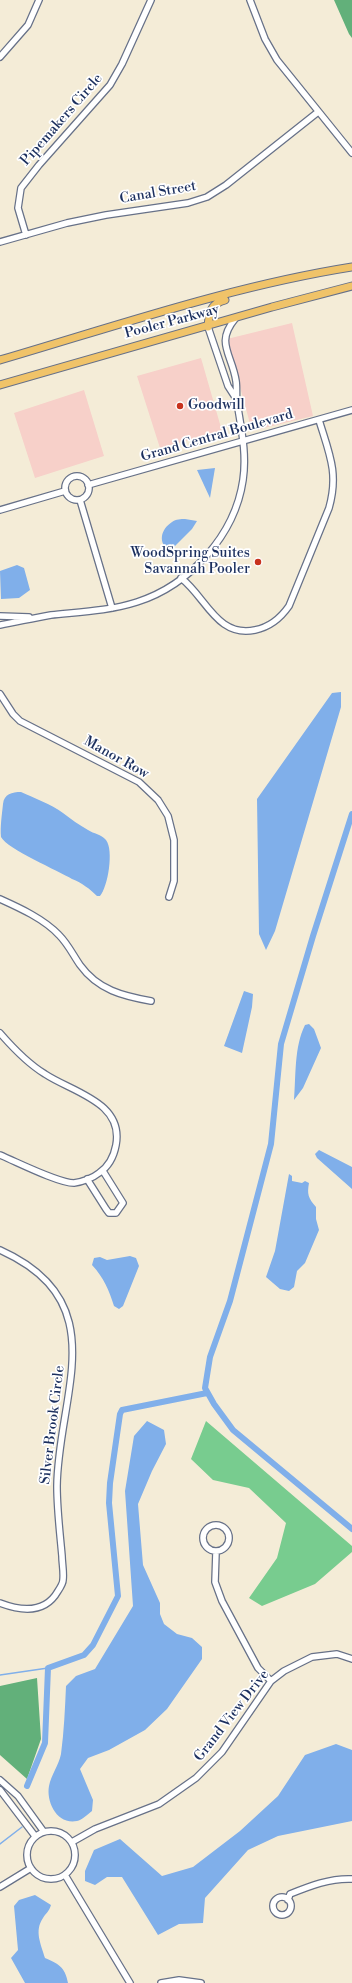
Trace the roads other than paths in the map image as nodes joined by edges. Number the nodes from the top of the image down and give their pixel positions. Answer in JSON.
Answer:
{"nodes":[{"id":1,"x":39,"y":0,"type":"edge"},
{"id":2,"x":151,"y":0,"type":"edge"},
{"id":3,"x":250,"y":0,"type":"edge"},
{"id":4,"x":0,"y":56,"type":"edge"},
{"id":5,"x":318,"y":112,"type":"junction"},
{"id":6,"x":352,"y":153,"type":"edge"},
{"id":7,"x":26,"y":235,"type":"junction"},
{"id":8,"x":0,"y":242,"type":"edge"},
{"id":9,"x":352,"y":267,"type":"edge"},
{"id":10,"x":293,"y":279,"type":"junction"},
{"id":11,"x":352,"y":286,"type":"edge"},
{"id":12,"x":235,"y":319,"type":"junction"},
{"id":13,"x":208,"y":326,"type":"junction"},
{"id":14,"x":0,"y":360,"type":"edge"},
{"id":15,"x":0,"y":385,"type":"edge"},
{"id":16,"x":237,"y":400,"type":"junction"},
{"id":17,"x":352,"y":410,"type":"edge"},
{"id":18,"x":319,"y":420,"type":"junction"},
{"id":19,"x":244,"y":440,"type":"junction"},
{"id":20,"x":88,"y":485,"type":"junction"},
{"id":21,"x":65,"y":491,"type":"junction"},
{"id":22,"x":80,"y":500,"type":"junction"},
{"id":23,"x":0,"y":510,"type":"edge"},
{"id":24,"x":182,"y":578,"type":"junction"},
{"id":25,"x":112,"y":608,"type":"junction"},
{"id":26,"x":0,"y":616,"type":"edge"},
{"id":27,"x":34,"y":618,"type":"junction"},
{"id":28,"x":0,"y":625,"type":"edge"},
{"id":29,"x":0,"y":694,"type":"edge"},
{"id":30,"x":169,"y":897,"type":"dead end"},
{"id":31,"x":0,"y":899,"type":"edge"},
{"id":32,"x":151,"y":1001,"type":"dead end"},
{"id":33,"x":0,"y":1033,"type":"edge"},
{"id":34,"x":0,"y":1155,"type":"edge"},
{"id":35,"x":102,"y":1171,"type":"junction"},
{"id":36,"x":87,"y":1179,"type":"junction"},
{"id":37,"x":0,"y":1250,"type":"edge"},
{"id":38,"x":216,"y":1552,"type":"junction"},
{"id":39,"x":0,"y":1602,"type":"edge"},
{"id":40,"x":352,"y":1659,"type":"edge"},
{"id":41,"x":271,"y":1681,"type":"junction"},
{"id":42,"x":0,"y":1780,"type":"edge"},
{"id":43,"x":0,"y":1790,"type":"edge"},
{"id":44,"x":44,"y":1832,"type":"junction"},
{"id":45,"x":35,"y":1836,"type":"junction"},
{"id":46,"x":72,"y":1842,"type":"junction"},
{"id":47,"x":30,"y":1868,"type":"junction"},
{"id":48,"x":64,"y":1875,"type":"junction"},
{"id":49,"x":352,"y":1879,"type":"edge"},
{"id":50,"x":0,"y":1887,"type":"edge"},
{"id":51,"x":288,"y":1900,"type":"dead end"},
{"id":52,"x":130,"y":1983,"type":"edge"},
{"id":53,"x":160,"y":1983,"type":"edge"},
{"id":54,"x":201,"y":1983,"type":"edge"}],
"edges":[{"from":1,"to":4,"type":"street"},
{"from":2,"to":7,"type":"street","name":"Pipemakers Circle"},
{"from":3,"to":5,"type":"street"},
{"from":5,"to":6,"type":"street"},
{"from":5,"to":7,"type":"street","name":"Canal Street"},
{"from":7,"to":8,"type":"street","name":"Canal Street"},
{"from":9,"to":10,"type":"main road","name":"Pooler Parkway"},
{"from":10,"to":13,"type":"main road"},
{"from":10,"to":14,"type":"main road","name":"Pooler Parkway"},
{"from":11,"to":12,"type":"main road","name":"Pooler Parkway"},
{"from":12,"to":13,"type":"main road","name":"Pooler Parkway"},
{"from":12,"to":16,"type":"street"},
{"from":13,"to":15,"type":"main road","name":"Pooler Parkway"},
{"from":13,"to":16,"type":"street"},
{"from":16,"to":19,"type":"street"},
{"from":17,"to":18,"type":"street","name":"Grand Central Boulevard"},
{"from":18,"to":19,"type":"street","name":"Grand Central Boulevard"},
{"from":18,"to":24,"type":"street"},
{"from":19,"to":20,"type":"street","name":"Grand Central Boulevard"},
{"from":19,"to":24,"type":"street"},
{"from":20,"to":21,"type":"street"},
{"from":20,"to":22,"type":"street"},
{"from":21,"to":22,"type":"street"},
{"from":21,"to":23,"type":"street"},
{"from":22,"to":25,"type":"street"},
{"from":24,"to":25,"type":"street"},
{"from":25,"to":27,"type":"street"},
{"from":26,"to":27,"type":"street"},
{"from":27,"to":28,"type":"street"},
{"from":29,"to":30,"type":"street","name":"Manor Row"},
{"from":31,"to":32,"type":"street"},
{"from":33,"to":35,"type":"street"},
{"from":34,"to":36,"type":"street"},
{"from":35,"to":36,"type":"street"},
{"from":35,"to":36,"type":"street"},
{"from":37,"to":39,"type":"street","name":"Silver Brook Circle"},
{"from":38,"to":38,"type":"street"},
{"from":38,"to":41,"type":"street"},
{"from":40,"to":41,"type":"street","name":"Grand View Drive"},
{"from":41,"to":46,"type":"street","name":"Grand View Drive"},
{"from":42,"to":44,"type":"street"},
{"from":43,"to":45,"type":"street"},
{"from":44,"to":45,"type":"street"},
{"from":44,"to":46,"type":"street"},
{"from":45,"to":47,"type":"street"},
{"from":46,"to":48,"type":"street"},
{"from":47,"to":48,"type":"street"},
{"from":47,"to":50,"type":"street"},
{"from":48,"to":52,"type":"street"},
{"from":49,"to":51,"type":"street"},
{"from":53,"to":54,"type":"street"}]}
